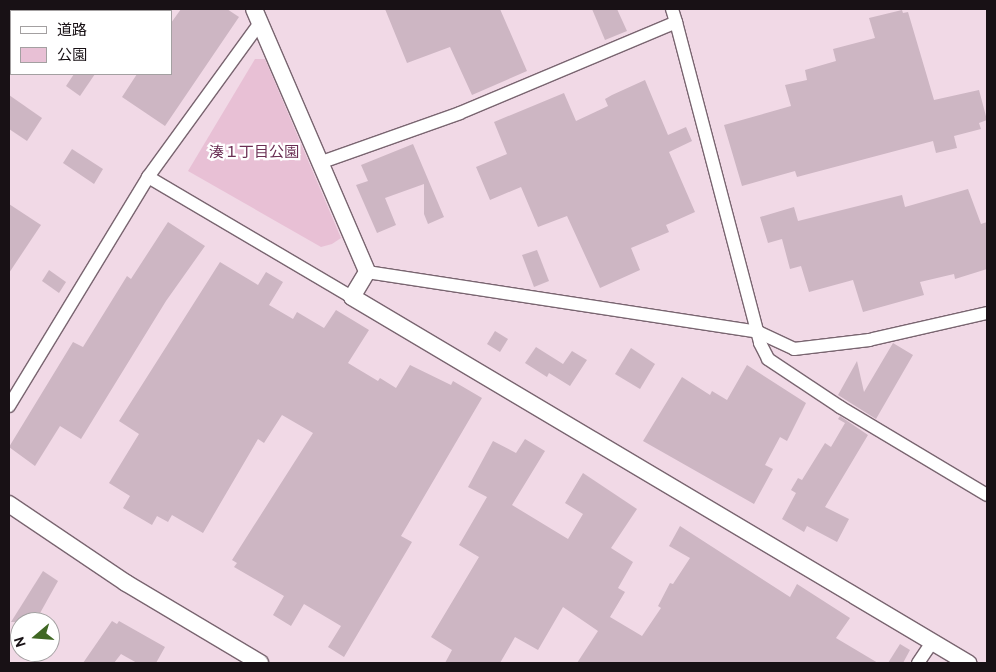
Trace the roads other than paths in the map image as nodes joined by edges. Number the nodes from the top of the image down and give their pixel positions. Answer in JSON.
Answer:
{"nodes":[{"id":1,"x":672,"y":9,"type":"edge"},
{"id":2,"x":257,"y":16,"type":"edge"},
{"id":3,"x":676,"y":22,"type":"junction"},
{"id":4,"x":322,"y":162,"type":"junction"},
{"id":5,"x":148,"y":177,"type":"junction"},
{"id":6,"x":367,"y":272,"type":"junction"},
{"id":7,"x":352,"y":297,"type":"junction"},
{"id":8,"x":987,"y":313,"type":"edge"},
{"id":9,"x":758,"y":332,"type":"junction"},
{"id":10,"x":9,"y":406,"type":"edge"},
{"id":11,"x":987,"y":496,"type":"edge"},
{"id":12,"x":9,"y":504,"type":"edge"},
{"id":13,"x":932,"y":642,"type":"junction"},
{"id":14,"x":260,"y":663,"type":"edge"},
{"id":15,"x":918,"y":663,"type":"edge"},
{"id":16,"x":968,"y":663,"type":"edge"}],
"edges":[{"from":1,"to":3,"type":"street"},
{"from":2,"to":4,"type":"street"},
{"from":2,"to":5,"type":"street"},
{"from":3,"to":4,"type":"street"},
{"from":3,"to":9,"type":"street"},
{"from":4,"to":6,"type":"street"},
{"from":5,"to":7,"type":"street"},
{"from":5,"to":10,"type":"street"},
{"from":6,"to":7,"type":"street"},
{"from":6,"to":9,"type":"street"},
{"from":7,"to":13,"type":"street"},
{"from":8,"to":9,"type":"street"},
{"from":9,"to":11,"type":"street"},
{"from":12,"to":14,"type":"street"},
{"from":13,"to":15,"type":"street"},
{"from":13,"to":16,"type":"street"}]}
